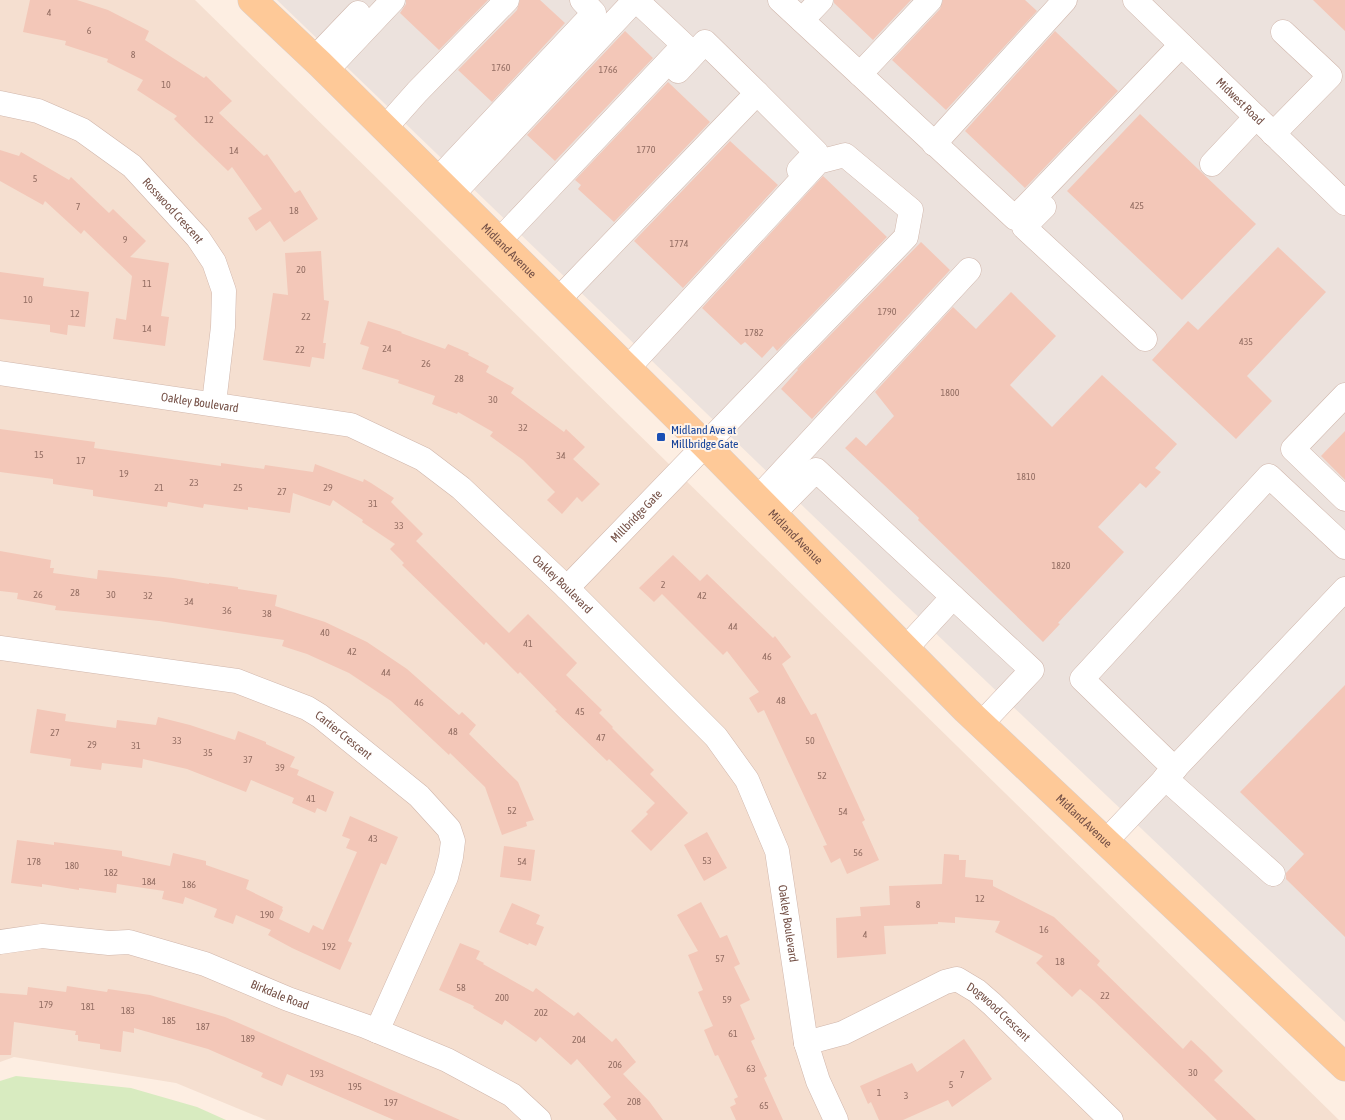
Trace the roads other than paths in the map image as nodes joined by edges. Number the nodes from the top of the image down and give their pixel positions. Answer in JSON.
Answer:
{"nodes":[{"id":1,"x":371,"y":0,"type":"edge"},
{"id":2,"x":393,"y":0,"type":"edge"},
{"id":3,"x":488,"y":0,"type":"edge"},
{"id":4,"x":507,"y":0,"type":"edge"},
{"id":5,"x":582,"y":0,"type":"edge"},
{"id":6,"x":635,"y":0,"type":"edge"},
{"id":7,"x":780,"y":0,"type":"edge"},
{"id":8,"x":821,"y":0,"type":"edge"},
{"id":9,"x":930,"y":0,"type":"edge"},
{"id":10,"x":1135,"y":0,"type":"edge"},
{"id":11,"x":256,"y":1,"type":"edge"},
{"id":12,"x":1059,"y":2,"type":"edge"},
{"id":13,"x":802,"y":20,"type":"junction"},
{"id":14,"x":1283,"y":32,"type":"dead end"},
{"id":15,"x":1186,"y":50,"type":"junction"},
{"id":16,"x":320,"y":65,"type":"junction"},
{"id":17,"x":860,"y":74,"type":"junction"},
{"id":18,"x":1148,"y":89,"type":"junction"},
{"id":19,"x":758,"y":93,"type":"junction"},
{"id":20,"x":0,"y":103,"type":"edge"},
{"id":21,"x":1256,"y":117,"type":"junction"},
{"id":22,"x":380,"y":124,"type":"junction"},
{"id":23,"x":1273,"y":134,"type":"junction"},
{"id":24,"x":934,"y":144,"type":"junction"},
{"id":25,"x":1212,"y":164,"type":"dead end"},
{"id":26,"x":444,"y":188,"type":"junction"},
{"id":27,"x":1345,"y":203,"type":"edge"},
{"id":28,"x":528,"y":209,"type":"junction"},
{"id":29,"x":498,"y":241,"type":"junction"},
{"id":30,"x":969,"y":270,"type":"dead end"},
{"id":31,"x":558,"y":300,"type":"junction"},
{"id":32,"x":1145,"y":338,"type":"dead end"},
{"id":33,"x":624,"y":366,"type":"junction"},
{"id":34,"x":0,"y":373,"type":"edge"},
{"id":35,"x":1345,"y":396,"type":"edge"},
{"id":36,"x":214,"y":404,"type":"junction"},
{"id":37,"x":704,"y":444,"type":"junction"},
{"id":38,"x":1293,"y":450,"type":"junction"},
{"id":39,"x":1269,"y":476,"type":"junction"},
{"id":40,"x":1345,"y":499,"type":"edge"},
{"id":41,"x":765,"y":506,"type":"junction"},
{"id":42,"x":1345,"y":547,"type":"edge"},
{"id":43,"x":567,"y":588,"type":"junction"},
{"id":44,"x":1345,"y":589,"type":"edge"},
{"id":45,"x":953,"y":597,"type":"junction"},
{"id":46,"x":0,"y":648,"type":"edge"},
{"id":47,"x":906,"y":648,"type":"junction"},
{"id":48,"x":981,"y":724,"type":"junction"},
{"id":49,"x":1170,"y":773,"type":"junction"},
{"id":50,"x":1106,"y":841,"type":"junction"},
{"id":51,"x":1273,"y":874,"type":"dead end"},
{"id":52,"x":0,"y":942,"type":"edge"},
{"id":53,"x":377,"y":1031,"type":"junction"},
{"id":54,"x":806,"y":1042,"type":"junction"},
{"id":55,"x":1345,"y":1067,"type":"edge"},
{"id":56,"x":539,"y":1120,"type":"edge"},
{"id":57,"x":836,"y":1120,"type":"edge"},
{"id":58,"x":1111,"y":1120,"type":"edge"}],
"edges":[{"from":1,"to":16,"type":"street"},
{"from":2,"to":16,"type":"street"},
{"from":3,"to":22,"type":"street"},
{"from":4,"to":22,"type":"street"},
{"from":5,"to":26,"type":"street"},
{"from":6,"to":26,"type":"street"},
{"from":6,"to":28,"type":"street"},
{"from":7,"to":13,"type":"street"},
{"from":8,"to":13,"type":"street"},
{"from":9,"to":17,"type":"street"},
{"from":10,"to":15,"type":"street","name":"Midwest Road"},
{"from":11,"to":16,"type":"main road","name":"Midland Avenue"},
{"from":12,"to":24,"type":"street"},
{"from":13,"to":17,"type":"street"},
{"from":14,"to":23,"type":"street"},
{"from":15,"to":18,"type":"street"},
{"from":15,"to":21,"type":"street","name":"Midwest Road"},
{"from":16,"to":22,"type":"main road","name":"Midland Avenue"},
{"from":17,"to":24,"type":"street"},
{"from":18,"to":24,"type":"street"},
{"from":18,"to":32,"type":"street"},
{"from":19,"to":28,"type":"street"},
{"from":19,"to":31,"type":"street"},
{"from":19,"to":33,"type":"street"},
{"from":20,"to":36,"type":"street","name":"Rosswood Crescent"},
{"from":21,"to":23,"type":"street","name":"Midwest Road"},
{"from":21,"to":25,"type":"street"},
{"from":22,"to":26,"type":"main road","name":"Midland Avenue"},
{"from":23,"to":27,"type":"street","name":"Midwest Road"},
{"from":26,"to":29,"type":"main road","name":"Midland Avenue"},
{"from":28,"to":29,"type":"street"},
{"from":29,"to":31,"type":"main road","name":"Midland Avenue"},
{"from":30,"to":41,"type":"street"},
{"from":31,"to":33,"type":"main road","name":"Midland Avenue"},
{"from":33,"to":37,"type":"main road","name":"Midland Avenue"},
{"from":33,"to":37,"type":"street","name":"Millbridge Gate"},
{"from":34,"to":36,"type":"street","name":"Oakley Boulevard"},
{"from":35,"to":38,"type":"street"},
{"from":36,"to":43,"type":"street","name":"Oakley Boulevard"},
{"from":37,"to":41,"type":"main road","name":"Midland Avenue"},
{"from":37,"to":43,"type":"street","name":"Millbridge Gate"},
{"from":38,"to":39,"type":"street"},
{"from":38,"to":40,"type":"street"},
{"from":39,"to":42,"type":"street"},
{"from":39,"to":49,"type":"street"},
{"from":41,"to":45,"type":"street"},
{"from":41,"to":47,"type":"main road","name":"Midland Avenue"},
{"from":43,"to":54,"type":"street","name":"Oakley Boulevard"},
{"from":44,"to":49,"type":"street"},
{"from":45,"to":47,"type":"street"},
{"from":45,"to":48,"type":"street"},
{"from":46,"to":53,"type":"street","name":"Cartier Crescent"},
{"from":47,"to":48,"type":"main road","name":"Midland Avenue"},
{"from":48,"to":50,"type":"main road","name":"Midland Avenue"},
{"from":49,"to":50,"type":"street"},
{"from":49,"to":51,"type":"street"},
{"from":50,"to":55,"type":"main road","name":"Midland Avenue"},
{"from":52,"to":53,"type":"street","name":"Birkdale Road"},
{"from":53,"to":56,"type":"street","name":"Birkdale Road"},
{"from":54,"to":57,"type":"street","name":"Oakley Boulevard"},
{"from":54,"to":58,"type":"street","name":"Dogwood Crescent"}]}
